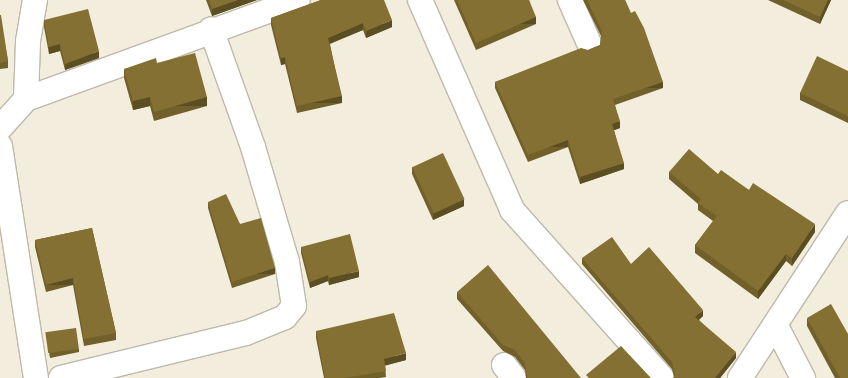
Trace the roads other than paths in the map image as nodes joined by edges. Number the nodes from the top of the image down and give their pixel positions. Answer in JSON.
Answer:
{"nodes":[{"id":1,"x":35,"y":0,"type":"edge"},
{"id":2,"x":298,"y":0,"type":"edge"},
{"id":3,"x":420,"y":0,"type":"edge"},
{"id":4,"x":570,"y":0,"type":"edge"},
{"id":5,"x":211,"y":29,"type":"junction"},
{"id":6,"x":589,"y":43,"type":"dead end"},
{"id":7,"x":26,"y":99,"type":"junction"},
{"id":8,"x":0,"y":128,"type":"edge"},
{"id":9,"x":0,"y":146,"type":"edge"},
{"id":10,"x":848,"y":213,"type":"edge"},
{"id":11,"x":776,"y":326,"type":"junction"},
{"id":12,"x":36,"y":378,"type":"edge"},
{"id":13,"x":61,"y":378,"type":"edge"},
{"id":14,"x":662,"y":378,"type":"edge"},
{"id":15,"x":740,"y":378,"type":"edge"},
{"id":16,"x":803,"y":378,"type":"edge"}],
"edges":[{"from":1,"to":7,"type":"street"},
{"from":2,"to":5,"type":"street"},
{"from":3,"to":14,"type":"street"},
{"from":4,"to":6,"type":"street"},
{"from":5,"to":7,"type":"street"},
{"from":5,"to":13,"type":"street"},
{"from":7,"to":8,"type":"street"},
{"from":9,"to":12,"type":"street"},
{"from":10,"to":11,"type":"street"},
{"from":11,"to":15,"type":"street"},
{"from":11,"to":16,"type":"street"}]}
